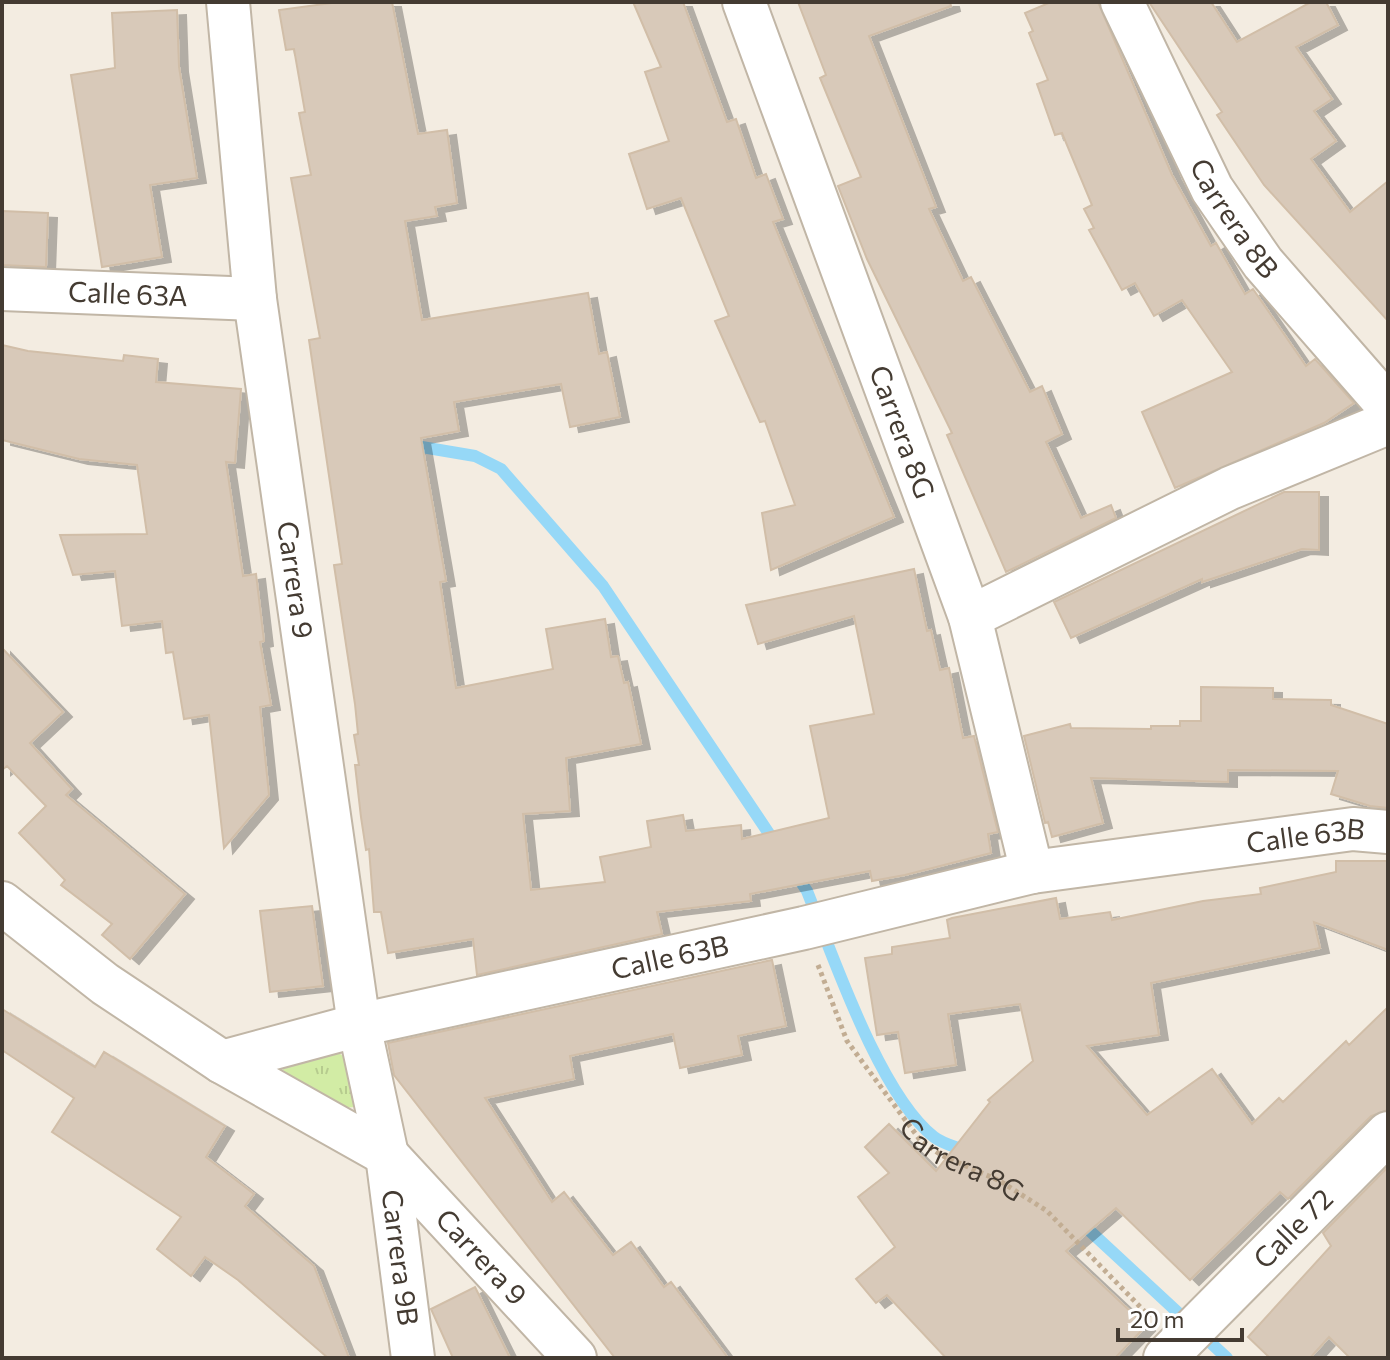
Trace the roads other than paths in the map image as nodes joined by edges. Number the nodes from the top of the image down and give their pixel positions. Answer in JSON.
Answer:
{"nodes":[{"id":1,"x":228,"y":2,"type":"edge"},
{"id":2,"x":744,"y":2,"type":"edge"},
{"id":3,"x":1122,"y":2,"type":"edge"},
{"id":4,"x":2,"y":289,"type":"edge"},
{"id":5,"x":255,"y":299,"type":"junction"},
{"id":6,"x":1388,"y":406,"type":"edge"},
{"id":7,"x":1388,"y":423,"type":"edge"},
{"id":8,"x":970,"y":617,"type":"junction"},
{"id":9,"x":1388,"y":832,"type":"edge"},
{"id":10,"x":1032,"y":872,"type":"junction"},
{"id":11,"x":2,"y":903,"type":"edge"},
{"id":12,"x":359,"y":1025,"type":"junction"},
{"id":13,"x":222,"y":1062,"type":"junction"},
{"id":14,"x":1388,"y":1133,"type":"edge"},
{"id":15,"x":387,"y":1155,"type":"junction"},
{"id":16,"x":1185,"y":1340,"type":"edge"},
{"id":17,"x":413,"y":1358,"type":"edge"},
{"id":18,"x":575,"y":1358,"type":"edge"}],
"edges":[{"from":1,"to":5,"type":"street","name":"Carrera 9"},
{"from":2,"to":8,"type":"street","name":"Carrera 8G"},
{"from":3,"to":6,"type":"street","name":"Carrera 8B"},
{"from":4,"to":5,"type":"street","name":"Calle 63A"},
{"from":5,"to":12,"type":"street","name":"Carrera 9"},
{"from":7,"to":8,"type":"street"},
{"from":8,"to":10,"type":"street","name":"Carrera 8G"},
{"from":9,"to":10,"type":"street","name":"Calle 63B"},
{"from":10,"to":12,"type":"street","name":"Calle 63B"},
{"from":11,"to":13,"type":"street"},
{"from":12,"to":13,"type":"street","name":"Calle 63B"},
{"from":12,"to":15,"type":"street","name":"Carrera 9"},
{"from":13,"to":15,"type":"street","name":"Carrera 9"},
{"from":14,"to":16,"type":"street","name":"Calle 72"},
{"from":15,"to":17,"type":"street","name":"Carrera 9B"},
{"from":15,"to":18,"type":"street","name":"Carrera 9"}]}
